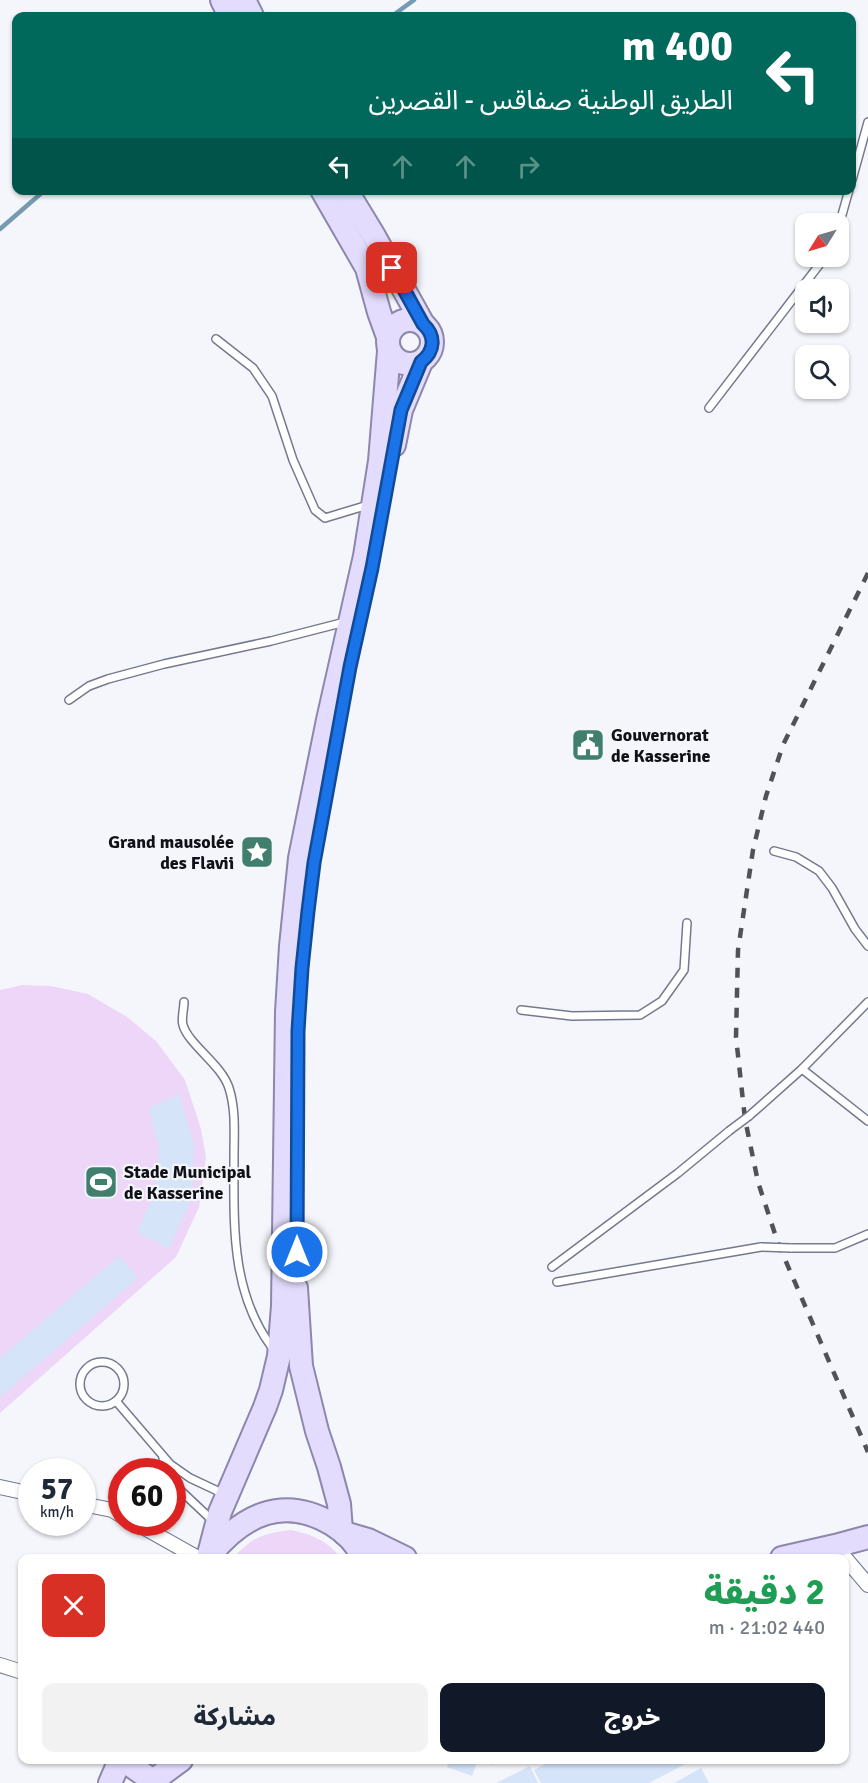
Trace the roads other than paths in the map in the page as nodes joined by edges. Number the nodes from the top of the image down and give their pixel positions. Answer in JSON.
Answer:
{"nodes":[{"id":1,"x":868,"y":122,"type":"edge"},
{"id":2,"x":856,"y":166,"type":"edge"},
{"id":3,"x":325,"y":195,"type":"edge"},
{"id":4,"x":349,"y":195,"type":"edge"},
{"id":5,"x":848,"y":195,"type":"edge"},
{"id":6,"x":843,"y":213,"type":"edge"},
{"id":7,"x":818,"y":267,"type":"edge"},
{"id":8,"x":423,"y":324,"type":"junction"},
{"id":9,"x":216,"y":339,"type":"dead end"},
{"id":10,"x":389,"y":344,"type":"junction"},
{"id":11,"x":421,"y":362,"type":"junction"},
{"id":12,"x":709,"y":408,"type":"dead end"},
{"id":13,"x":374,"y":503,"type":"junction"},
{"id":14,"x":351,"y":620,"type":"junction"},
{"id":15,"x":69,"y":700,"type":"dead end"},
{"id":16,"x":774,"y":851,"type":"dead end"},
{"id":17,"x":687,"y":923,"type":"dead end"},
{"id":18,"x":868,"y":946,"type":"edge"},
{"id":19,"x":184,"y":1002,"type":"dead end"},
{"id":20,"x":868,"y":1002,"type":"edge"},
{"id":21,"x":521,"y":1010,"type":"dead end"},
{"id":22,"x":802,"y":1069,"type":"junction"},
{"id":23,"x":868,"y":1120,"type":"edge"},
{"id":24,"x":868,"y":1234,"type":"edge"},
{"id":25,"x":552,"y":1267,"type":"dead end"},
{"id":26,"x":557,"y":1282,"type":"dead end"},
{"id":27,"x":279,"y":1356,"type":"junction"},
{"id":28,"x":116,"y":1401,"type":"junction"},
{"id":29,"x":162,"y":1455,"type":"junction"},
{"id":30,"x":163,"y":1458,"type":"edge"},
{"id":31,"x":0,"y":1487,"type":"edge"},
{"id":32,"x":18,"y":1491,"type":"edge"},
{"id":33,"x":186,"y":1495,"type":"edge"},
{"id":34,"x":226,"y":1495,"type":"junction"},
{"id":35,"x":216,"y":1523,"type":"junction"},
{"id":36,"x":343,"y":1531,"type":"junction"},
{"id":37,"x":159,"y":1536,"type":"edge"},
{"id":38,"x":868,"y":1537,"type":"edge"},
{"id":39,"x":835,"y":1546,"type":"junction"},
{"id":40,"x":191,"y":1554,"type":"edge"},
{"id":41,"x":209,"y":1554,"type":"edge"},
{"id":42,"x":211,"y":1554,"type":"edge"},
{"id":43,"x":361,"y":1554,"type":"edge"},
{"id":44,"x":397,"y":1554,"type":"edge"},
{"id":45,"x":800,"y":1554,"type":"edge"},
{"id":46,"x":842,"y":1554,"type":"edge"},
{"id":47,"x":849,"y":1563,"type":"edge"},
{"id":48,"x":868,"y":1585,"type":"edge"},
{"id":49,"x":0,"y":1665,"type":"edge"},
{"id":50,"x":18,"y":1671,"type":"edge"},
{"id":51,"x":119,"y":1764,"type":"edge"},
{"id":52,"x":127,"y":1764,"type":"edge"},
{"id":53,"x":176,"y":1764,"type":"edge"},
{"id":54,"x":152,"y":1782,"type":"edge"},
{"id":55,"x":110,"y":1783,"type":"edge"}],
"edges":[{"from":1,"to":2,"type":"lane"},
{"from":3,"to":10,"type":"main road"},
{"from":4,"to":8,"type":"main road"},
{"from":5,"to":6,"type":"lane"},
{"from":7,"to":12,"type":"lane"},
{"from":8,"to":10,"type":"main road"},
{"from":8,"to":11,"type":"main road"},
{"from":9,"to":13,"type":"lane"},
{"from":10,"to":11,"type":"main road"},
{"from":10,"to":13,"type":"main road"},
{"from":11,"to":36,"type":"main road"},
{"from":13,"to":14,"type":"main road"},
{"from":14,"to":15,"type":"lane"},
{"from":14,"to":27,"type":"main road"},
{"from":16,"to":18,"type":"lane"},
{"from":17,"to":21,"type":"lane"},
{"from":19,"to":27,"type":"lane"},
{"from":20,"to":22,"type":"lane"},
{"from":22,"to":23,"type":"lane"},
{"from":22,"to":25,"type":"lane","bridge":true},
{"from":24,"to":26,"type":"lane","bridge":true},
{"from":27,"to":34,"type":"main road"},
{"from":28,"to":28,"type":"lane"},
{"from":28,"to":29,"type":"lane"},
{"from":29,"to":30,"type":"lane"},
{"from":29,"to":34,"type":"lane"},
{"from":31,"to":32,"type":"street"},
{"from":33,"to":35,"type":"lane"},
{"from":34,"to":35,"type":"main road"},
{"from":35,"to":41,"type":"main road"},
{"from":36,"to":42,"type":"main road"},
{"from":36,"to":43,"type":"main road"},
{"from":36,"to":44,"type":"main road"},
{"from":37,"to":40,"type":"street"},
{"from":38,"to":39,"type":"main road"},
{"from":39,"to":45,"type":"main road"},
{"from":39,"to":46,"type":"street"},
{"from":47,"to":48,"type":"street"},
{"from":49,"to":50,"type":"street"},
{"from":51,"to":55,"type":"main road"},
{"from":52,"to":54,"type":"main road"},
{"from":53,"to":54,"type":"main road"}]}
